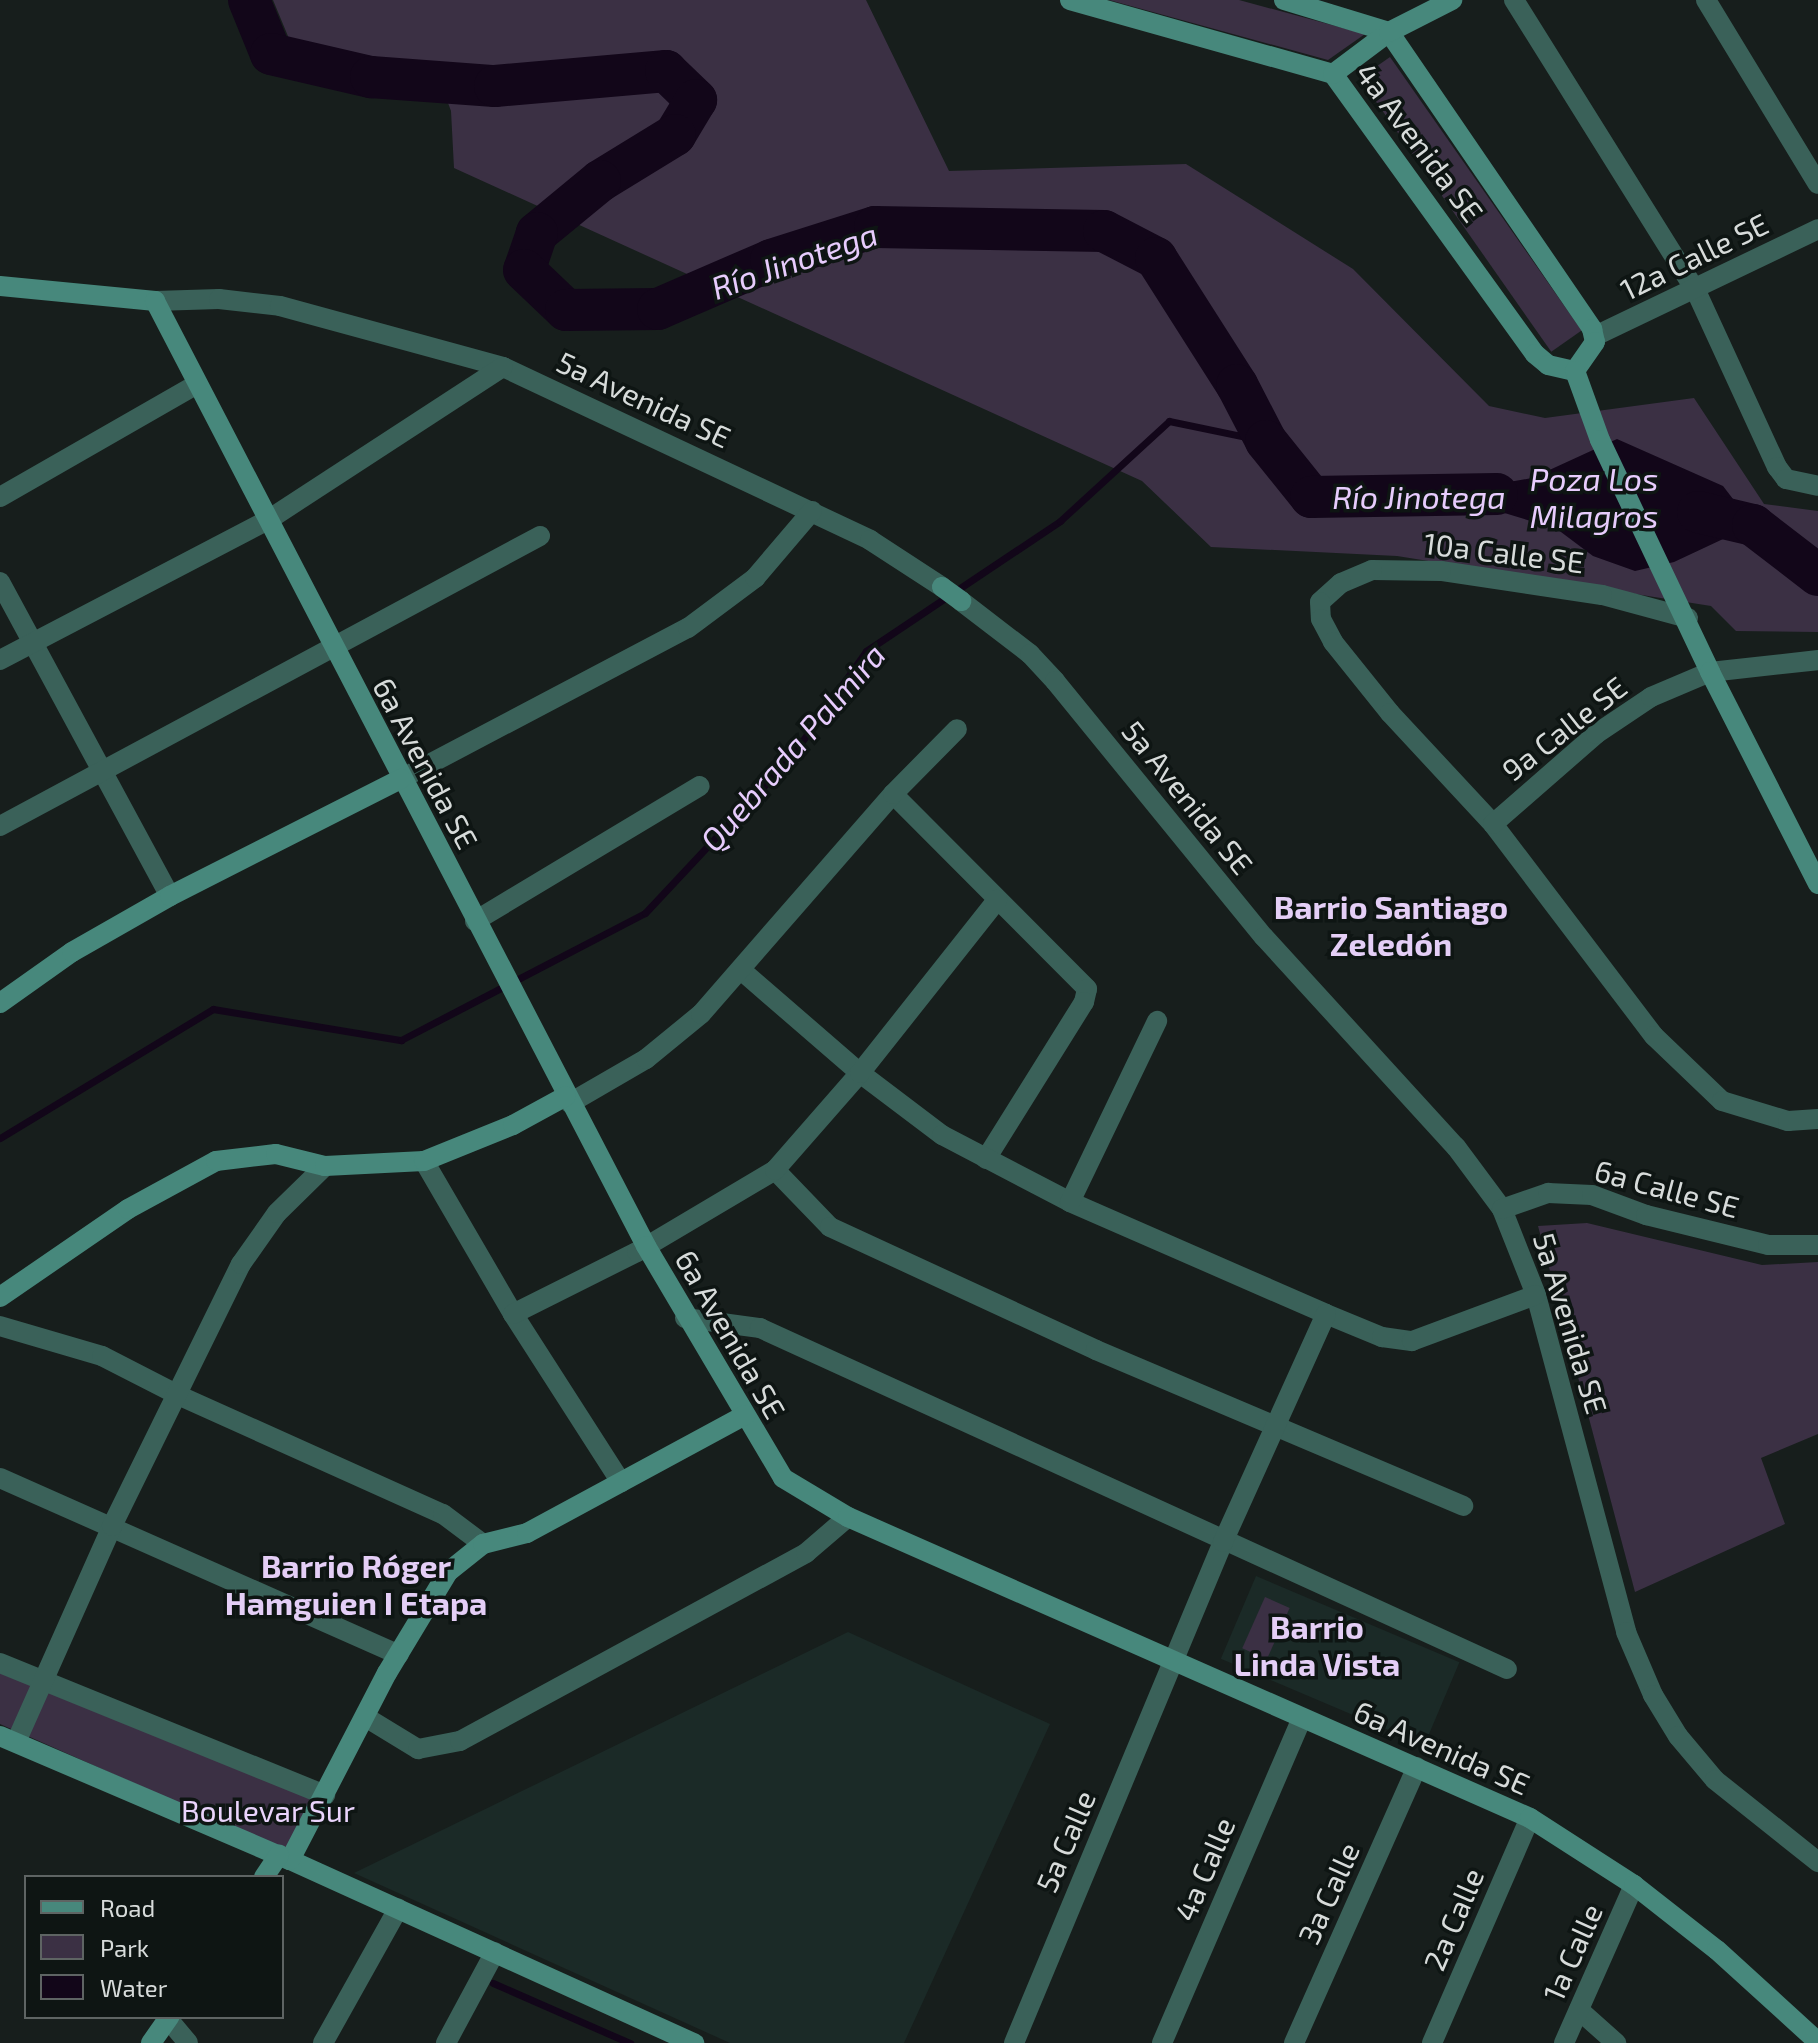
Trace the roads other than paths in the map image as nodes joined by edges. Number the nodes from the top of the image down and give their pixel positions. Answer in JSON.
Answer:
{"nodes":[{"id":1,"x":1070,"y":0,"type":"edge"},
{"id":2,"x":1284,"y":0,"type":"edge"},
{"id":3,"x":1452,"y":0,"type":"edge"},
{"id":4,"x":1514,"y":0,"type":"edge"},
{"id":5,"x":1706,"y":0,"type":"edge"},
{"id":6,"x":1389,"y":32,"type":"junction"},
{"id":7,"x":1333,"y":74,"type":"junction"},
{"id":8,"x":1818,"y":184,"type":"edge"},
{"id":9,"x":1818,"y":229,"type":"edge"},
{"id":10,"x":0,"y":286,"type":"edge"},
{"id":11,"x":1696,"y":291,"type":"junction"},
{"id":12,"x":155,"y":301,"type":"junction"},
{"id":13,"x":1595,"y":336,"type":"junction"},
{"id":14,"x":503,"y":367,"type":"junction"},
{"id":15,"x":1575,"y":371,"type":"junction"},
{"id":16,"x":197,"y":384,"type":"junction"},
{"id":17,"x":1818,"y":486,"type":"edge"},
{"id":18,"x":0,"y":497,"type":"edge"},
{"id":19,"x":812,"y":511,"type":"junction"},
{"id":20,"x":268,"y":520,"type":"junction"},
{"id":21,"x":540,"y":536,"type":"dead end"},
{"id":22,"x":0,"y":582,"type":"edge"},
{"id":23,"x":1688,"y":618,"type":"junction"},
{"id":24,"x":33,"y":642,"type":"junction"},
{"id":25,"x":332,"y":648,"type":"junction"},
{"id":26,"x":0,"y":660,"type":"edge"},
{"id":27,"x":1818,"y":660,"type":"edge"},
{"id":28,"x":1710,"y":672,"type":"junction"},
{"id":29,"x":957,"y":729,"type":"dead end"},
{"id":30,"x":103,"y":771,"type":"junction"},
{"id":31,"x":401,"y":779,"type":"junction"},
{"id":32,"x":700,"y":786,"type":"dead end"},
{"id":33,"x":893,"y":794,"type":"junction"},
{"id":34,"x":1493,"y":824,"type":"junction"},
{"id":35,"x":0,"y":826,"type":"edge"},
{"id":36,"x":1818,"y":884,"type":"edge"},
{"id":37,"x":170,"y":896,"type":"junction"},
{"id":38,"x":997,"y":900,"type":"junction"},
{"id":39,"x":475,"y":921,"type":"junction"},
{"id":40,"x":741,"y":970,"type":"junction"},
{"id":41,"x":0,"y":1003,"type":"edge"},
{"id":42,"x":1157,"y":1021,"type":"dead end"},
{"id":43,"x":860,"y":1073,"type":"junction"},
{"id":44,"x":568,"y":1099,"type":"junction"},
{"id":45,"x":1818,"y":1119,"type":"edge"},
{"id":46,"x":986,"y":1159,"type":"junction"},
{"id":47,"x":424,"y":1161,"type":"junction"},
{"id":48,"x":325,"y":1166,"type":"junction"},
{"id":49,"x":775,"y":1170,"type":"junction"},
{"id":50,"x":1070,"y":1202,"type":"junction"},
{"id":51,"x":1502,"y":1209,"type":"junction"},
{"id":52,"x":1818,"y":1245,"type":"edge"},
{"id":53,"x":646,"y":1246,"type":"junction"},
{"id":54,"x":1536,"y":1295,"type":"junction"},
{"id":55,"x":0,"y":1297,"type":"edge"},
{"id":56,"x":513,"y":1314,"type":"junction"},
{"id":57,"x":1326,"y":1314,"type":"junction"},
{"id":58,"x":685,"y":1318,"type":"junction"},
{"id":59,"x":0,"y":1326,"type":"edge"},
{"id":60,"x":180,"y":1396,"type":"junction"},
{"id":61,"x":745,"y":1415,"type":"junction"},
{"id":62,"x":1276,"y":1425,"type":"junction"},
{"id":63,"x":0,"y":1478,"type":"edge"},
{"id":64,"x":621,"y":1482,"type":"junction"},
{"id":65,"x":1463,"y":1506,"type":"dead end"},
{"id":66,"x":848,"y":1517,"type":"junction"},
{"id":67,"x":112,"y":1526,"type":"junction"},
{"id":68,"x":1223,"y":1542,"type":"junction"},
{"id":69,"x":483,"y":1544,"type":"junction"},
{"id":70,"x":399,"y":1655,"type":"junction"},
{"id":71,"x":1172,"y":1662,"type":"junction"},
{"id":72,"x":0,"y":1663,"type":"edge"},
{"id":73,"x":1507,"y":1669,"type":"dead end"},
{"id":74,"x":46,"y":1682,"type":"junction"},
{"id":75,"x":367,"y":1718,"type":"junction"},
{"id":76,"x":1302,"y":1718,"type":"junction"},
{"id":77,"x":8,"y":1739,"type":"edge"},
{"id":78,"x":1417,"y":1767,"type":"junction"},
{"id":79,"x":325,"y":1795,"type":"junction"},
{"id":80,"x":1530,"y":1818,"type":"junction"},
{"id":81,"x":285,"y":1857,"type":"junction"},
{"id":82,"x":1818,"y":1862,"type":"edge"},
{"id":83,"x":266,"y":1875,"type":"edge"},
{"id":84,"x":1634,"y":1885,"type":"junction"},
{"id":85,"x":398,"y":1909,"type":"junction"},
{"id":86,"x":495,"y":1952,"type":"junction"},
{"id":87,"x":1579,"y":2010,"type":"junction"},
{"id":88,"x":168,"y":2019,"type":"edge"},
{"id":89,"x":170,"y":2019,"type":"edge"},
{"id":90,"x":1818,"y":2042,"type":"edge"},
{"id":91,"x":151,"y":2043,"type":"edge"},
{"id":92,"x":188,"y":2043,"type":"edge"},
{"id":93,"x":323,"y":2043,"type":"edge"},
{"id":94,"x":446,"y":2043,"type":"edge"},
{"id":95,"x":694,"y":2043,"type":"edge"},
{"id":96,"x":1014,"y":2043,"type":"edge"},
{"id":97,"x":1162,"y":2043,"type":"edge"},
{"id":98,"x":1294,"y":2043,"type":"edge"},
{"id":99,"x":1432,"y":2043,"type":"edge"},
{"id":100,"x":1564,"y":2043,"type":"edge"},
{"id":101,"x":1616,"y":2043,"type":"edge"}],
"edges":[{"from":1,"to":7,"type":"street","name":"4a Avenida SE"},
{"from":2,"to":6,"type":"street","name":"4a Avenida SE"},
{"from":3,"to":6,"type":"street"},
{"from":4,"to":11,"type":"street"},
{"from":5,"to":8,"type":"street"},
{"from":6,"to":7,"type":"street"},
{"from":6,"to":13,"type":"street","name":"4a Avenida SE"},
{"from":7,"to":15,"type":"street","name":"4a Avenida SE"},
{"from":9,"to":11,"type":"street","name":"12a Calle SE"},
{"from":10,"to":12,"type":"street"},
{"from":11,"to":13,"type":"street","name":"12a Calle SE"},
{"from":11,"to":17,"type":"street"},
{"from":12,"to":14,"type":"street","name":"5a Avenida SE"},
{"from":12,"to":16,"type":"street","name":"6a Avenida SE"},
{"from":13,"to":15,"type":"street"},
{"from":14,"to":19,"type":"street","name":"5a Avenida SE"},
{"from":14,"to":20,"type":"street"},
{"from":15,"to":23,"type":"street"},
{"from":16,"to":18,"type":"street"},
{"from":16,"to":20,"type":"street","name":"6a Avenida SE"},
{"from":19,"to":31,"type":"street"},
{"from":19,"to":51,"type":"street","name":"5a Avenida SE"},
{"from":20,"to":24,"type":"street"},
{"from":20,"to":25,"type":"street","name":"6a Avenida SE"},
{"from":21,"to":25,"type":"street"},
{"from":22,"to":24,"type":"street"},
{"from":23,"to":28,"type":"street"},
{"from":23,"to":34,"type":"street","name":"10a Calle SE"},
{"from":24,"to":26,"type":"street"},
{"from":24,"to":30,"type":"street"},
{"from":25,"to":30,"type":"street"},
{"from":25,"to":31,"type":"street","name":"6a Avenida SE"},
{"from":27,"to":28,"type":"street","name":"9a Calle SE"},
{"from":28,"to":34,"type":"street","name":"9a Calle SE"},
{"from":28,"to":36,"type":"street"},
{"from":29,"to":33,"type":"street"},
{"from":30,"to":35,"type":"street"},
{"from":30,"to":37,"type":"street"},
{"from":31,"to":37,"type":"street"},
{"from":31,"to":39,"type":"street","name":"6a Avenida SE"},
{"from":32,"to":39,"type":"street"},
{"from":33,"to":38,"type":"street"},
{"from":33,"to":40,"type":"street"},
{"from":34,"to":45,"type":"street"},
{"from":37,"to":41,"type":"street"},
{"from":38,"to":43,"type":"street"},
{"from":38,"to":46,"type":"street"},
{"from":39,"to":44,"type":"street","name":"6a Avenida SE"},
{"from":40,"to":43,"type":"street"},
{"from":40,"to":44,"type":"street"},
{"from":42,"to":50,"type":"street"},
{"from":43,"to":46,"type":"street"},
{"from":43,"to":49,"type":"street"},
{"from":44,"to":47,"type":"street"},
{"from":44,"to":53,"type":"street","name":"6a Avenida SE"},
{"from":46,"to":50,"type":"street"},
{"from":47,"to":48,"type":"street"},
{"from":47,"to":56,"type":"street"},
{"from":48,"to":55,"type":"street"},
{"from":48,"to":60,"type":"street"},
{"from":49,"to":53,"type":"street"},
{"from":49,"to":62,"type":"street"},
{"from":50,"to":57,"type":"street"},
{"from":51,"to":52,"type":"street","name":"6a Calle SE"},
{"from":51,"to":54,"type":"street","name":"5a Avenida SE"},
{"from":53,"to":56,"type":"street"},
{"from":53,"to":58,"type":"street","name":"6a Avenida SE"},
{"from":54,"to":57,"type":"street"},
{"from":54,"to":82,"type":"street","name":"5a Avenida SE"},
{"from":56,"to":64,"type":"street"},
{"from":57,"to":62,"type":"street","name":"5a Calle"},
{"from":58,"to":61,"type":"street","name":"6a Avenida SE"},
{"from":58,"to":68,"type":"street"},
{"from":59,"to":60,"type":"street"},
{"from":60,"to":67,"type":"street"},
{"from":60,"to":69,"type":"street"},
{"from":61,"to":64,"type":"street"},
{"from":61,"to":66,"type":"street","name":"6a Avenida SE"},
{"from":62,"to":65,"type":"street"},
{"from":62,"to":68,"type":"street","name":"5a Calle"},
{"from":63,"to":67,"type":"street"},
{"from":64,"to":69,"type":"street"},
{"from":66,"to":71,"type":"street","name":"6a Avenida SE"},
{"from":66,"to":75,"type":"street"},
{"from":67,"to":70,"type":"street"},
{"from":67,"to":74,"type":"street"},
{"from":68,"to":71,"type":"street","name":"5a Calle"},
{"from":68,"to":73,"type":"street"},
{"from":69,"to":70,"type":"street"},
{"from":70,"to":75,"type":"street"},
{"from":71,"to":76,"type":"street","name":"6a Avenida SE"},
{"from":71,"to":96,"type":"street","name":"5a Calle"},
{"from":72,"to":74,"type":"street"},
{"from":74,"to":77,"type":"street"},
{"from":74,"to":79,"type":"street"},
{"from":75,"to":79,"type":"street"},
{"from":76,"to":78,"type":"street","name":"6a Avenida SE"},
{"from":76,"to":97,"type":"street","name":"4a Calle"},
{"from":77,"to":81,"type":"street"},
{"from":78,"to":80,"type":"street","name":"6a Avenida SE"},
{"from":78,"to":98,"type":"street","name":"3a Calle"},
{"from":79,"to":81,"type":"street"},
{"from":80,"to":84,"type":"street","name":"6a Avenida SE"},
{"from":80,"to":99,"type":"street","name":"2a Calle"},
{"from":81,"to":83,"type":"street"},
{"from":81,"to":85,"type":"street"},
{"from":84,"to":87,"type":"street","name":"1a Calle"},
{"from":84,"to":90,"type":"street","name":"6a Avenida SE"},
{"from":85,"to":86,"type":"street"},
{"from":85,"to":93,"type":"street"},
{"from":86,"to":94,"type":"street"},
{"from":86,"to":95,"type":"street"},
{"from":87,"to":100,"type":"street","name":"1a Calle"},
{"from":87,"to":101,"type":"street"},
{"from":88,"to":91,"type":"street"},
{"from":89,"to":92,"type":"street"}]}
